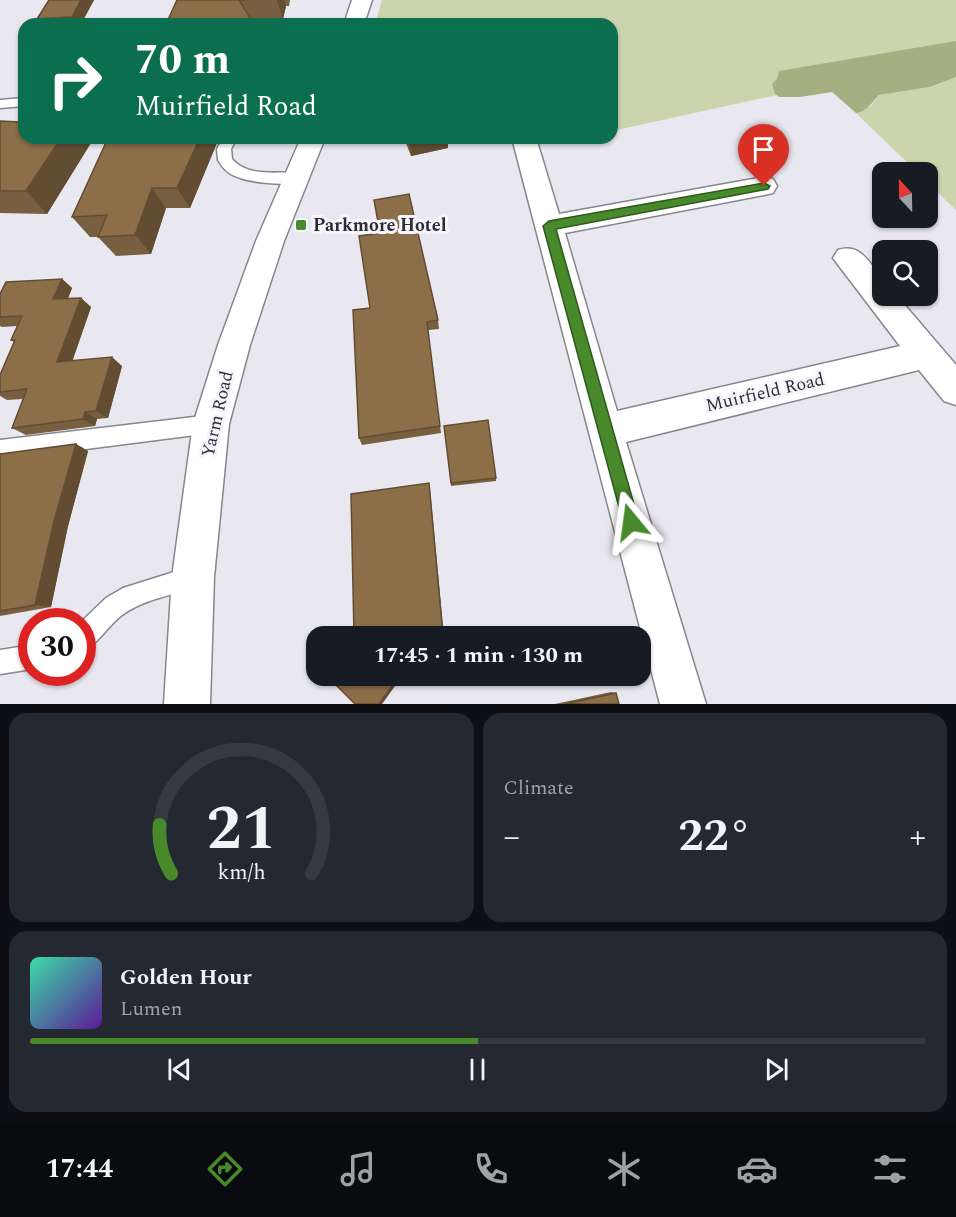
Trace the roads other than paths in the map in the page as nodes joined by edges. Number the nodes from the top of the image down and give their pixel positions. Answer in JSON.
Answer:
{"nodes":[{"id":1,"x":362,"y":0,"type":"edge"},
{"id":2,"x":356,"y":18,"type":"edge"},
{"id":3,"x":18,"y":102,"type":"edge"},
{"id":4,"x":0,"y":104,"type":"edge"},
{"id":5,"x":227,"y":144,"type":"edge"},
{"id":6,"x":310,"y":144,"type":"edge"},
{"id":7,"x":526,"y":144,"type":"edge"},
{"id":8,"x":296,"y":178,"type":"junction"},
{"id":9,"x":765,"y":186,"type":"dead end"},
{"id":10,"x":549,"y":226,"type":"junction"},
{"id":11,"x":848,"y":258,"type":"dead end"},
{"id":12,"x":926,"y":354,"type":"junction"},
{"id":13,"x":956,"y":390,"type":"edge"},
{"id":14,"x":211,"y":424,"type":"junction"},
{"id":15,"x":605,"y":431,"type":"junction"},
{"id":16,"x":0,"y":450,"type":"edge"},
{"id":17,"x":193,"y":577,"type":"junction"},
{"id":18,"x":96,"y":625,"type":"edge"},
{"id":19,"x":18,"y":660,"type":"edge"},
{"id":20,"x":0,"y":663,"type":"edge"},
{"id":21,"x":187,"y":704,"type":"edge"},
{"id":22,"x":683,"y":704,"type":"edge"}],
"edges":[{"from":1,"to":2,"type":"street"},
{"from":3,"to":4,"type":"lane"},
{"from":5,"to":8,"type":"lane"},
{"from":6,"to":8,"type":"street","name":"Yarm Road"},
{"from":7,"to":10,"type":"street"},
{"from":8,"to":14,"type":"street","name":"Yarm Road"},
{"from":9,"to":10,"type":"street"},
{"from":10,"to":15,"type":"street"},
{"from":11,"to":12,"type":"street"},
{"from":12,"to":13,"type":"street"},
{"from":12,"to":15,"type":"street","name":"Muirfield Road"},
{"from":14,"to":16,"type":"lane"},
{"from":14,"to":17,"type":"street","name":"Yarm Road"},
{"from":15,"to":22,"type":"street"},
{"from":17,"to":18,"type":"lane"},
{"from":17,"to":21,"type":"street","name":"Yarm Road"},
{"from":19,"to":20,"type":"lane"}]}
